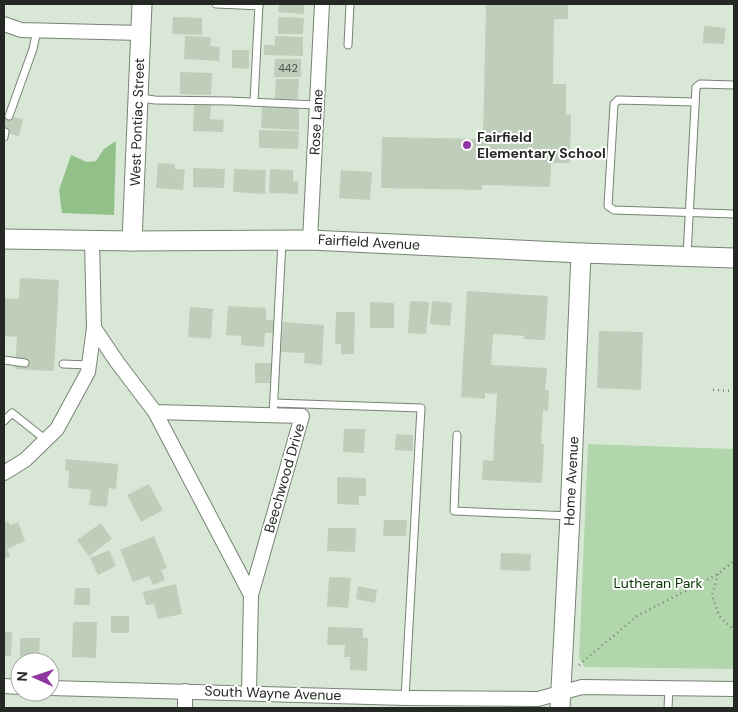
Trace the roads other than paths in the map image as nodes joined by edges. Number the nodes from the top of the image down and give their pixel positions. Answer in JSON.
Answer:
{"nodes":[{"id":1,"x":142,"y":4,"type":"edge"},
{"id":2,"x":216,"y":4,"type":"edge"},
{"id":3,"x":322,"y":4,"type":"edge"},
{"id":4,"x":350,"y":4,"type":"edge"},
{"id":5,"x":259,"y":5,"type":"edge"},
{"id":6,"x":4,"y":24,"type":"edge"},
{"id":7,"x":37,"y":30,"type":"junction"},
{"id":8,"x":141,"y":33,"type":"junction"},
{"id":9,"x":348,"y":45,"type":"dead end"},
{"id":10,"x":734,"y":85,"type":"edge"},
{"id":11,"x":138,"y":98,"type":"junction"},
{"id":12,"x":254,"y":102,"type":"junction"},
{"id":13,"x":695,"y":102,"type":"junction"},
{"id":14,"x":317,"y":105,"type":"junction"},
{"id":15,"x":9,"y":116,"type":"dead end"},
{"id":16,"x":689,"y":213,"type":"junction"},
{"id":17,"x":734,"y":214,"type":"edge"},
{"id":18,"x":4,"y":239,"type":"edge"},
{"id":19,"x":92,"y":240,"type":"junction"},
{"id":20,"x":282,"y":240,"type":"junction"},
{"id":21,"x":310,"y":240,"type":"junction"},
{"id":22,"x":132,"y":241,"type":"junction"},
{"id":23,"x":581,"y":253,"type":"junction"},
{"id":24,"x":687,"y":257,"type":"junction"},
{"id":25,"x":734,"y":258,"type":"edge"},
{"id":26,"x":94,"y":328,"type":"junction"},
{"id":27,"x":4,"y":360,"type":"edge"},
{"id":28,"x":25,"y":363,"type":"dead end"},
{"id":29,"x":63,"y":364,"type":"dead end"},
{"id":30,"x":89,"y":365,"type":"junction"},
{"id":31,"x":274,"y":409,"type":"junction"},
{"id":32,"x":155,"y":412,"type":"junction"},
{"id":33,"x":4,"y":421,"type":"edge"},
{"id":34,"x":457,"y":435,"type":"dead end"},
{"id":35,"x":46,"y":440,"type":"junction"},
{"id":36,"x":4,"y":473,"type":"edge"},
{"id":37,"x":570,"y":516,"type":"junction"},
{"id":38,"x":251,"y":595,"type":"junction"},
{"id":39,"x":60,"y":688,"type":"edge"},
{"id":40,"x":669,"y":688,"type":"junction"},
{"id":41,"x":734,"y":690,"type":"edge"},
{"id":42,"x":185,"y":691,"type":"junction"},
{"id":43,"x":250,"y":692,"type":"junction"},
{"id":44,"x":405,"y":698,"type":"junction"},
{"id":45,"x":560,"y":701,"type":"edge"},
{"id":46,"x":446,"y":703,"type":"edge"},
{"id":47,"x":184,"y":708,"type":"edge"},
{"id":48,"x":668,"y":708,"type":"edge"}],
"edges":[{"from":1,"to":8,"type":"main road","name":"West Pontiac Street"},
{"from":2,"to":5,"type":"lane"},
{"from":3,"to":14,"type":"street","name":"Rose Lane"},
{"from":4,"to":9,"type":"lane"},
{"from":5,"to":12,"type":"lane"},
{"from":6,"to":7,"type":"street"},
{"from":7,"to":8,"type":"street"},
{"from":7,"to":15,"type":"lane"},
{"from":8,"to":11,"type":"main road","name":"West Pontiac Street"},
{"from":10,"to":13,"type":"lane"},
{"from":11,"to":12,"type":"lane"},
{"from":11,"to":22,"type":"main road","name":"West Pontiac Street"},
{"from":12,"to":14,"type":"lane"},
{"from":13,"to":16,"type":"lane"},
{"from":13,"to":16,"type":"lane"},
{"from":14,"to":21,"type":"street","name":"Rose Lane"},
{"from":16,"to":17,"type":"lane"},
{"from":16,"to":24,"type":"lane"},
{"from":18,"to":19,"type":"main road","name":"Fairfield Avenue"},
{"from":19,"to":22,"type":"main road","name":"Fairfield Avenue"},
{"from":19,"to":26,"type":"street"},
{"from":20,"to":21,"type":"main road","name":"Fairfield Avenue"},
{"from":20,"to":22,"type":"main road","name":"Fairfield Avenue"},
{"from":20,"to":31,"type":"lane"},
{"from":21,"to":23,"type":"main road","name":"Fairfield Avenue"},
{"from":23,"to":24,"type":"main road","name":"Fairfield Avenue"},
{"from":23,"to":37,"type":"main road","name":"Home Avenue"},
{"from":24,"to":25,"type":"main road","name":"Fairfield Avenue"},
{"from":26,"to":30,"type":"street"},
{"from":26,"to":32,"type":"street","name":"Beechwood Drive"},
{"from":27,"to":28,"type":"lane"},
{"from":29,"to":30,"type":"lane"},
{"from":30,"to":35,"type":"street"},
{"from":31,"to":32,"type":"street","name":"Beechwood Drive"},
{"from":31,"to":38,"type":"street","name":"Beechwood Drive"},
{"from":31,"to":44,"type":"lane"},
{"from":32,"to":38,"type":"street","name":"Beechwood Drive"},
{"from":33,"to":35,"type":"lane"},
{"from":34,"to":37,"type":"lane"},
{"from":35,"to":36,"type":"street"},
{"from":37,"to":45,"type":"main road","name":"Home Avenue"},
{"from":38,"to":43,"type":"street","name":"Beechwood Drive"},
{"from":39,"to":42,"type":"street","name":"South Wayne Avenue"},
{"from":40,"to":41,"type":"street","name":"South Wayne Avenue"},
{"from":40,"to":45,"type":"street","name":"South Wayne Avenue"},
{"from":40,"to":48,"type":"lane"},
{"from":42,"to":43,"type":"street","name":"South Wayne Avenue"},
{"from":42,"to":47,"type":"street"},
{"from":43,"to":44,"type":"street","name":"South Wayne Avenue"},
{"from":44,"to":46,"type":"street","name":"South Wayne Avenue"},
{"from":45,"to":46,"type":"street","name":"South Wayne Avenue"}]}
